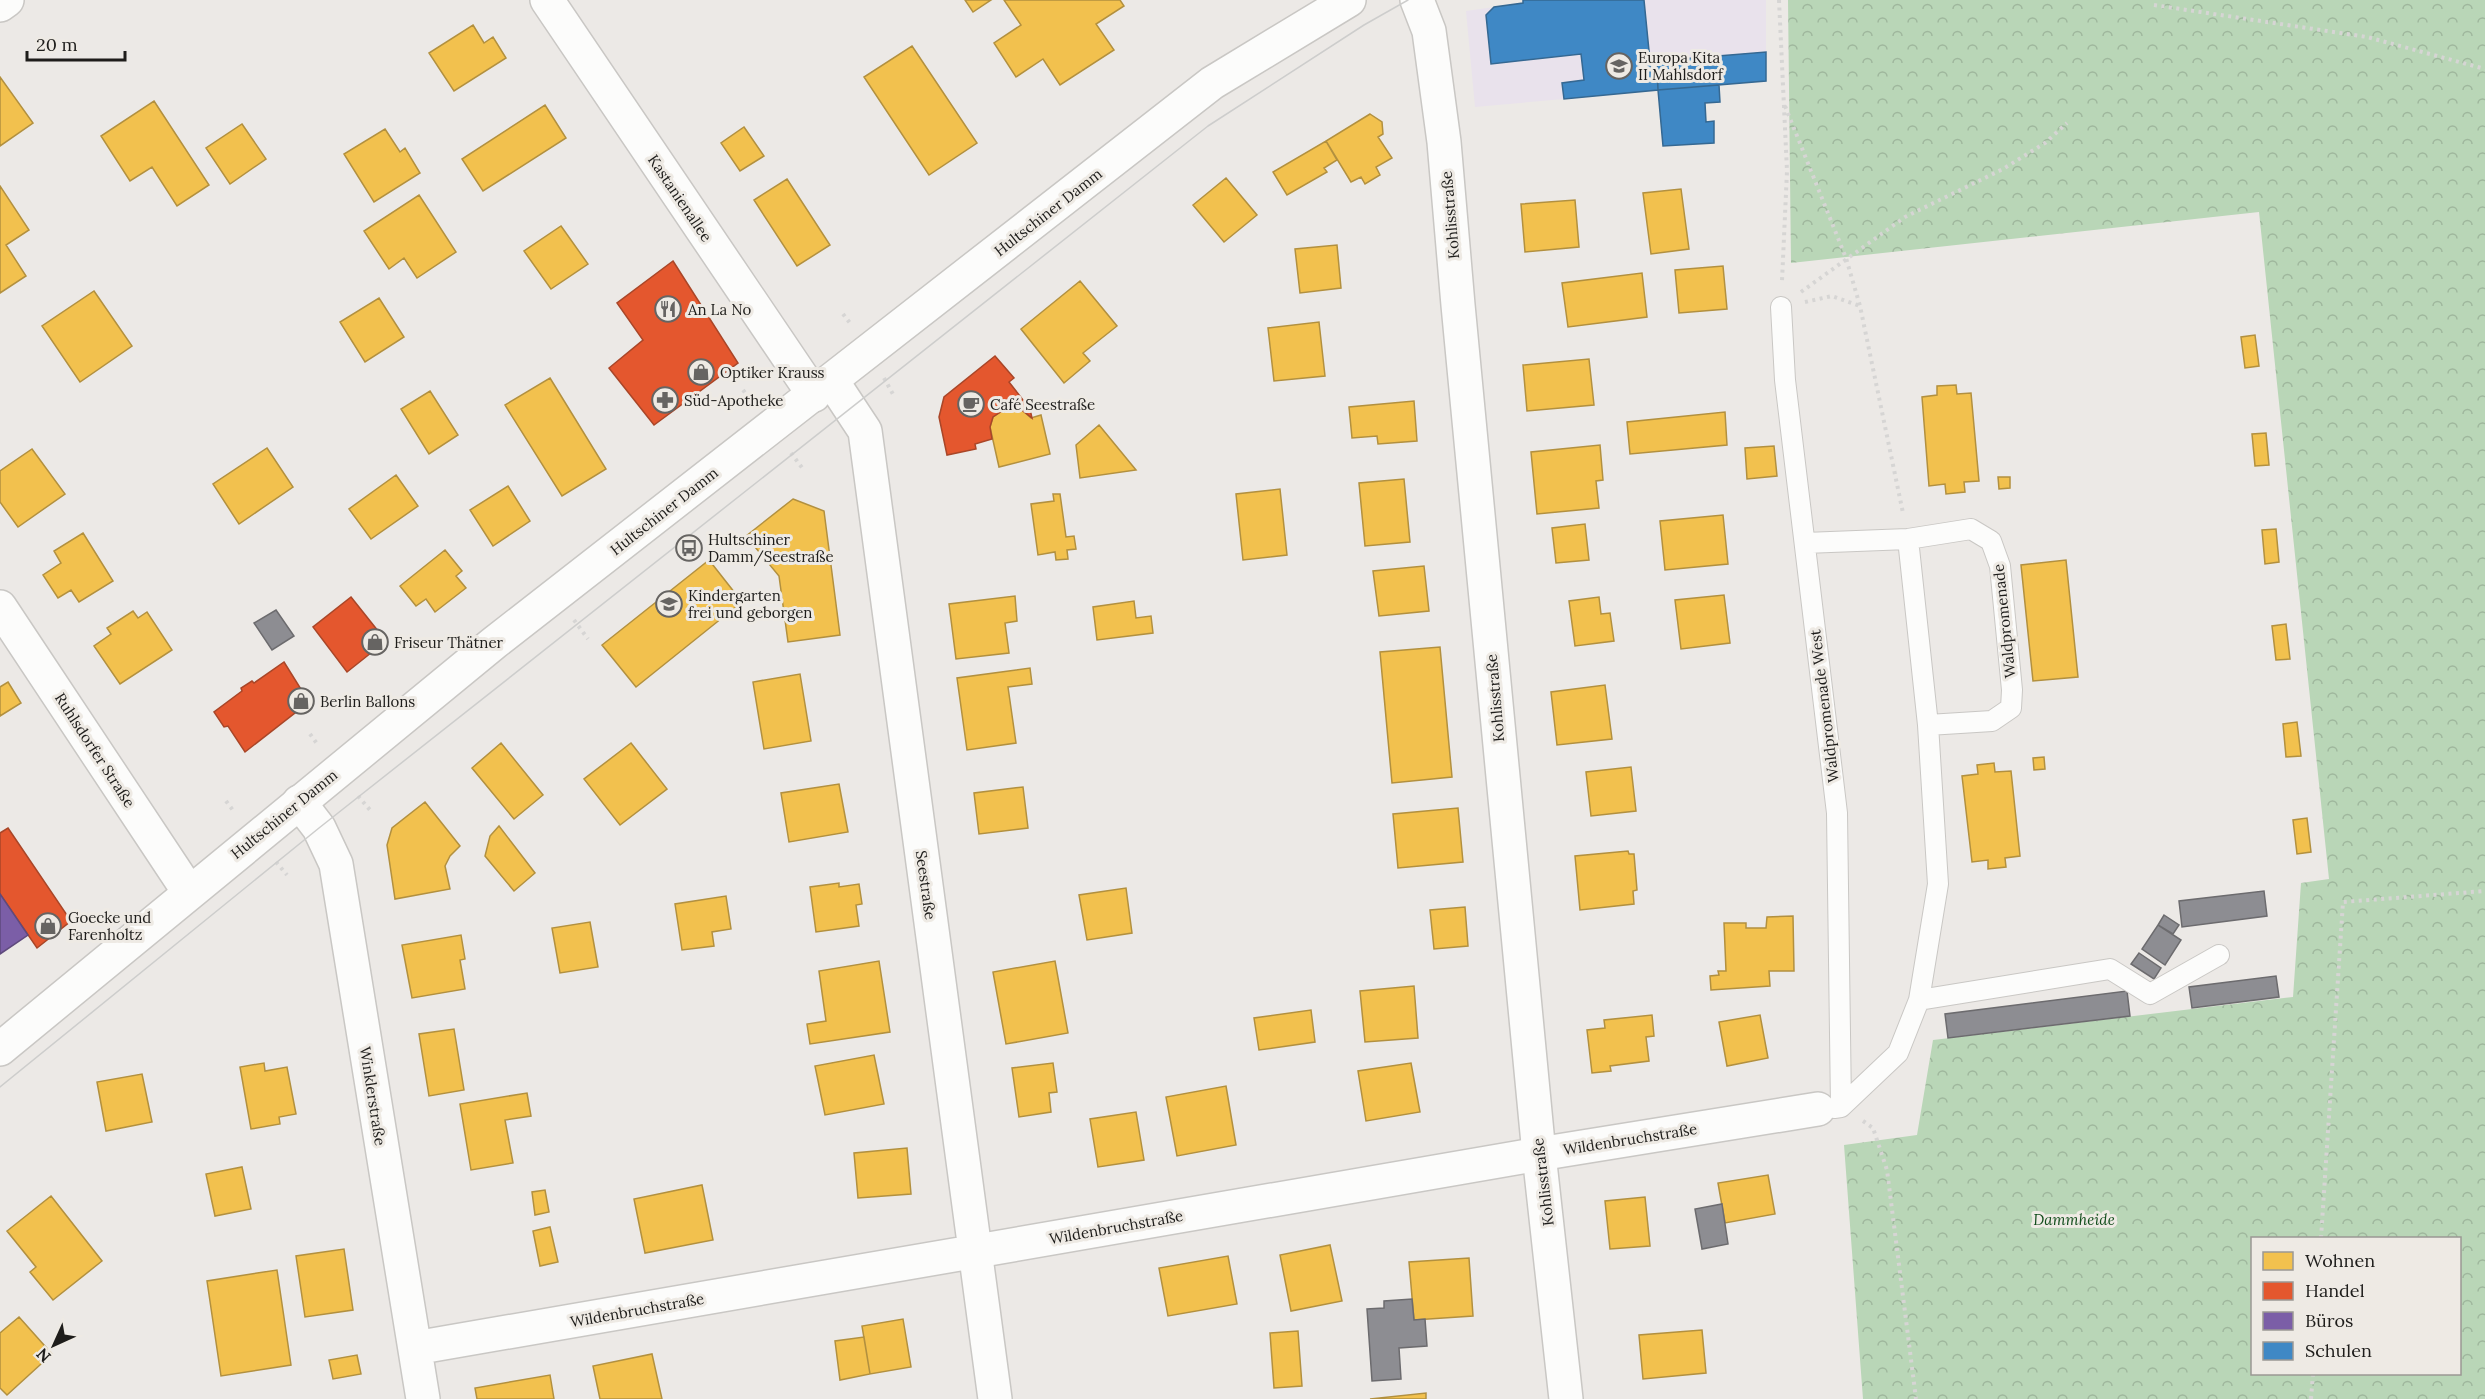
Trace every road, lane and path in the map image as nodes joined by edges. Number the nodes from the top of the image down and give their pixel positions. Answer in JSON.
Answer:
{"nodes":[{"id":1,"x":7,"y":0,"type":"edge"},
{"id":2,"x":547,"y":0,"type":"edge"},
{"id":3,"x":1349,"y":0,"type":"edge"},
{"id":4,"x":1417,"y":0,"type":"edge"},
{"id":5,"x":1779,"y":0,"type":"edge"},
{"id":6,"x":0,"y":5,"type":"edge"},
{"id":7,"x":2154,"y":5,"type":"dead end"},
{"id":8,"x":2485,"y":69,"type":"edge"},
{"id":9,"x":1785,"y":106,"type":"junction"},
{"id":10,"x":2067,"y":123,"type":"dead end"},
{"id":11,"x":1846,"y":258,"type":"junction"},
{"id":12,"x":1860,"y":306,"type":"junction"},
{"id":13,"x":1781,"y":307,"type":"junction"},
{"id":14,"x":823,"y":388,"type":"junction"},
{"id":15,"x":1908,"y":539,"type":"junction"},
{"id":16,"x":1805,"y":543,"type":"junction"},
{"id":17,"x":0,"y":607,"type":"edge"},
{"id":18,"x":1928,"y":725,"type":"junction"},
{"id":19,"x":299,"y":802,"type":"junction"},
{"id":20,"x":2485,"y":891,"type":"edge"},
{"id":21,"x":189,"y":892,"type":"junction"},
{"id":22,"x":2219,"y":955,"type":"dead end"},
{"id":23,"x":1919,"y":1000,"type":"junction"},
{"id":24,"x":0,"y":1049,"type":"edge"},
{"id":25,"x":1829,"y":1108,"type":"junction"},
{"id":26,"x":1539,"y":1154,"type":"junction"},
{"id":27,"x":2321,"y":1237,"type":"edge"},
{"id":28,"x":975,"y":1251,"type":"junction"},
{"id":29,"x":415,"y":1348,"type":"junction"},
{"id":30,"x":2313,"y":1375,"type":"edge"},
{"id":31,"x":423,"y":1399,"type":"edge"},
{"id":32,"x":995,"y":1399,"type":"edge"},
{"id":33,"x":1566,"y":1399,"type":"edge"},
{"id":34,"x":1916,"y":1399,"type":"edge"},
{"id":35,"x":2311,"y":1399,"type":"edge"}],
"edges":[{"from":1,"to":6,"type":"street"},
{"from":2,"to":14,"type":"street","name":"Kastanienallee"},
{"from":3,"to":14,"type":"street","name":"Hultschiner Damm"},
{"from":4,"to":26,"type":"street","name":"Kohlisstraße"},
{"from":5,"to":9,"type":"path"},
{"from":7,"to":8,"type":"path"},
{"from":9,"to":11,"type":"path"},
{"from":9,"to":13,"type":"path"},
{"from":10,"to":11,"type":"path"},
{"from":11,"to":12,"type":"path"},
{"from":11,"to":13,"type":"path"},
{"from":12,"to":13,"type":"path"},
{"from":12,"to":15,"type":"path"},
{"from":13,"to":16,"type":"lane","name":"Waldpromenade West"},
{"from":14,"to":19,"type":"street","name":"Hultschiner Damm"},
{"from":14,"to":28,"type":"street","name":"Seestraße"},
{"from":15,"to":16,"type":"lane"},
{"from":15,"to":18,"type":"lane"},
{"from":15,"to":18,"type":"lane","name":"Waldpromenade"},
{"from":16,"to":25,"type":"lane","name":"Waldpromenade West"},
{"from":17,"to":21,"type":"street","name":"Ruhlsdorfer Straße"},
{"from":18,"to":23,"type":"lane"},
{"from":19,"to":21,"type":"street","name":"Hultschiner Damm"},
{"from":19,"to":29,"type":"street","name":"Winklerstraße"},
{"from":20,"to":27,"type":"path"},
{"from":21,"to":24,"type":"street","name":"Hultschiner Damm"},
{"from":22,"to":23,"type":"lane"},
{"from":23,"to":25,"type":"lane"},
{"from":25,"to":26,"type":"street","name":"Wildenbruchstraße"},
{"from":25,"to":34,"type":"path"},
{"from":26,"to":28,"type":"street","name":"Wildenbruchstraße"},
{"from":26,"to":33,"type":"street","name":"Kohlisstraße"},
{"from":28,"to":29,"type":"street","name":"Wildenbruchstraße"},
{"from":28,"to":32,"type":"street","name":"Seestraße"},
{"from":29,"to":31,"type":"street","name":"Winklerstraße"},
{"from":30,"to":35,"type":"path"}]}
